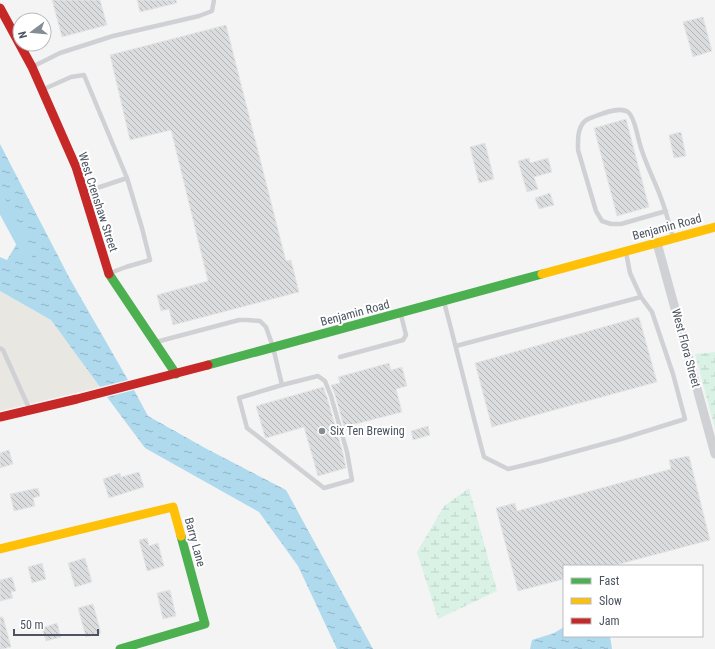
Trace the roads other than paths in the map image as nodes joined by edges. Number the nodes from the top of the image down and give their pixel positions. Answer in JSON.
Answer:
{"nodes":[{"id":1,"x":214,"y":0,"type":"edge"},
{"id":2,"x":0,"y":8,"type":"edge"},
{"id":3,"x":32,"y":67,"type":"junction"},
{"id":4,"x":42,"y":90,"type":"junction"},
{"id":5,"x":127,"y":178,"type":"junction"},
{"id":6,"x":84,"y":192,"type":"junction"},
{"id":7,"x":666,"y":211,"type":"junction"},
{"id":8,"x":715,"y":227,"type":"edge"},
{"id":9,"x":674,"y":238,"type":"junction"},
{"id":10,"x":657,"y":243,"type":"junction"},
{"id":11,"x":626,"y":251,"type":"junction"},
{"id":12,"x":109,"y":274,"type":"junction"},
{"id":13,"x":641,"y":297,"type":"junction"},
{"id":14,"x":444,"y":301,"type":"junction"},
{"id":15,"x":401,"y":312,"type":"junction"},
{"id":16,"x":154,"y":342,"type":"junction"},
{"id":17,"x":456,"y":346,"type":"junction"},
{"id":18,"x":273,"y":347,"type":"junction"},
{"id":19,"x":0,"y":348,"type":"edge"},
{"id":20,"x":340,"y":357,"type":"dead end"},
{"id":21,"x":176,"y":374,"type":"junction"},
{"id":22,"x":282,"y":385,"type":"junction"},
{"id":23,"x":29,"y":410,"type":"junction"},
{"id":24,"x":0,"y":417,"type":"edge"},
{"id":25,"x":715,"y":454,"type":"edge"},
{"id":26,"x":0,"y":549,"type":"edge"},
{"id":27,"x":120,"y":649,"type":"edge"}],
"edges":[{"from":1,"to":3,"type":"lane"},
{"from":2,"to":3,"type":"street","name":"West Crenshaw Street"},
{"from":3,"to":4,"type":"street","name":"West Crenshaw Street"},
{"from":4,"to":5,"type":"lane"},
{"from":4,"to":6,"type":"street","name":"West Crenshaw Street"},
{"from":5,"to":6,"type":"lane"},
{"from":5,"to":12,"type":"lane"},
{"from":6,"to":12,"type":"street","name":"West Crenshaw Street"},
{"from":7,"to":7,"type":"lane"},
{"from":7,"to":9,"type":"lane"},
{"from":8,"to":9,"type":"street","name":"Benjamin Road"},
{"from":9,"to":10,"type":"street","name":"Benjamin Road"},
{"from":10,"to":11,"type":"street","name":"Benjamin Road"},
{"from":10,"to":25,"type":"street","name":"West Flora Street"},
{"from":11,"to":13,"type":"lane"},
{"from":11,"to":14,"type":"street","name":"Benjamin Road"},
{"from":12,"to":16,"type":"street","name":"West Crenshaw Street"},
{"from":13,"to":17,"type":"lane"},
{"from":13,"to":17,"type":"lane"},
{"from":14,"to":15,"type":"street","name":"Benjamin Road"},
{"from":14,"to":17,"type":"lane"},
{"from":15,"to":18,"type":"street","name":"Benjamin Road"},
{"from":15,"to":20,"type":"lane"},
{"from":16,"to":18,"type":"lane"},
{"from":16,"to":21,"type":"street","name":"West Crenshaw Street"},
{"from":18,"to":21,"type":"street","name":"Benjamin Road"},
{"from":18,"to":22,"type":"lane"},
{"from":19,"to":23,"type":"lane"},
{"from":21,"to":23,"type":"street","name":"Benjamin Road"},
{"from":22,"to":22,"type":"lane"},
{"from":23,"to":24,"type":"street","name":"Benjamin Road"},
{"from":26,"to":27,"type":"street","name":"Barry Lane"}]}
